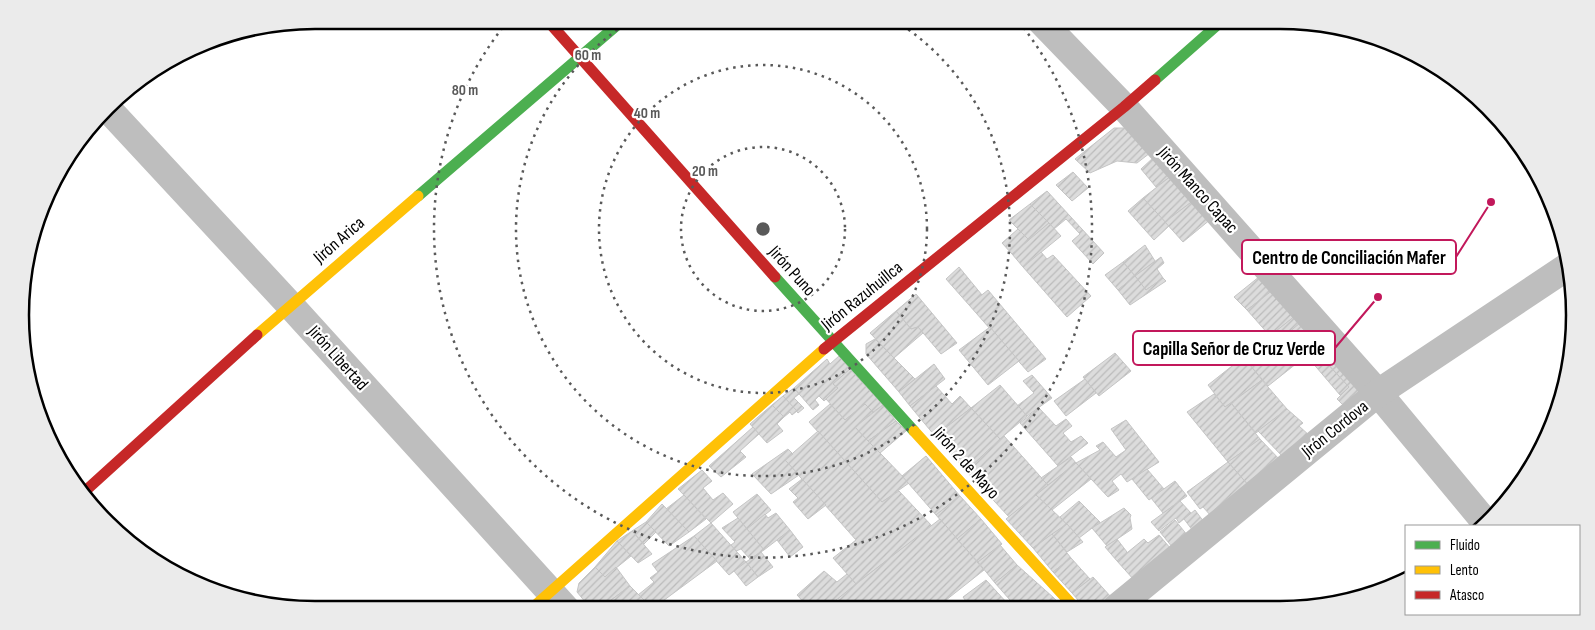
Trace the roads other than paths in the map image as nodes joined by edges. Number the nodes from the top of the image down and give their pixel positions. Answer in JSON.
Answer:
{"nodes":[{"id":1,"x":555,"y":29,"type":"edge"},
{"id":2,"x":613,"y":29,"type":"edge"},
{"id":3,"x":1049,"y":29,"type":"edge"},
{"id":4,"x":1213,"y":29,"type":"edge"},
{"id":5,"x":579,"y":58,"type":"junction"},
{"id":6,"x":1124,"y":107,"type":"junction"},
{"id":7,"x":112,"y":114,"type":"edge"},
{"id":8,"x":1563,"y":270,"type":"edge"},
{"id":9,"x":290,"y":305,"type":"junction"},
{"id":10,"x":832,"y":342,"type":"junction"},
{"id":11,"x":1378,"y":393,"type":"junction"},
{"id":12,"x":88,"y":489,"type":"edge"},
{"id":13,"x":1481,"y":518,"type":"edge"},
{"id":14,"x":547,"y":601,"type":"edge"},
{"id":15,"x":553,"y":601,"type":"edge"},
{"id":16,"x":1069,"y":601,"type":"edge"},
{"id":17,"x":1125,"y":601,"type":"edge"}],
"edges":[{"from":1,"to":5,"type":"street","name":"Jirón Puno"},
{"from":2,"to":5,"type":"street","name":"Jirón Arica"},
{"from":3,"to":6,"type":"street","name":"Jirón Manco Capac"},
{"from":4,"to":6,"type":"street","name":"Jirón Razuhuillca"},
{"from":5,"to":9,"type":"street","name":"Jirón Arica"},
{"from":5,"to":10,"type":"street","name":"Jirón Puno"},
{"from":6,"to":10,"type":"street","name":"Jirón Razuhuillca"},
{"from":6,"to":11,"type":"street","name":"Jirón Manco Capac"},
{"from":7,"to":9,"type":"street","name":"Jirón Libertad"},
{"from":8,"to":11,"type":"street","name":"Jirón Cordova"},
{"from":9,"to":12,"type":"street","name":"Jirón Arica"},
{"from":9,"to":14,"type":"street","name":"Jirón Libertad"},
{"from":10,"to":15,"type":"street","name":"Jirón Razuhuillca"},
{"from":10,"to":16,"type":"street","name":"Jirón 2 de Mayo"},
{"from":11,"to":13,"type":"street","name":"Jirón Manco Capac"},
{"from":11,"to":17,"type":"street","name":"Jirón Cordova"}]}
